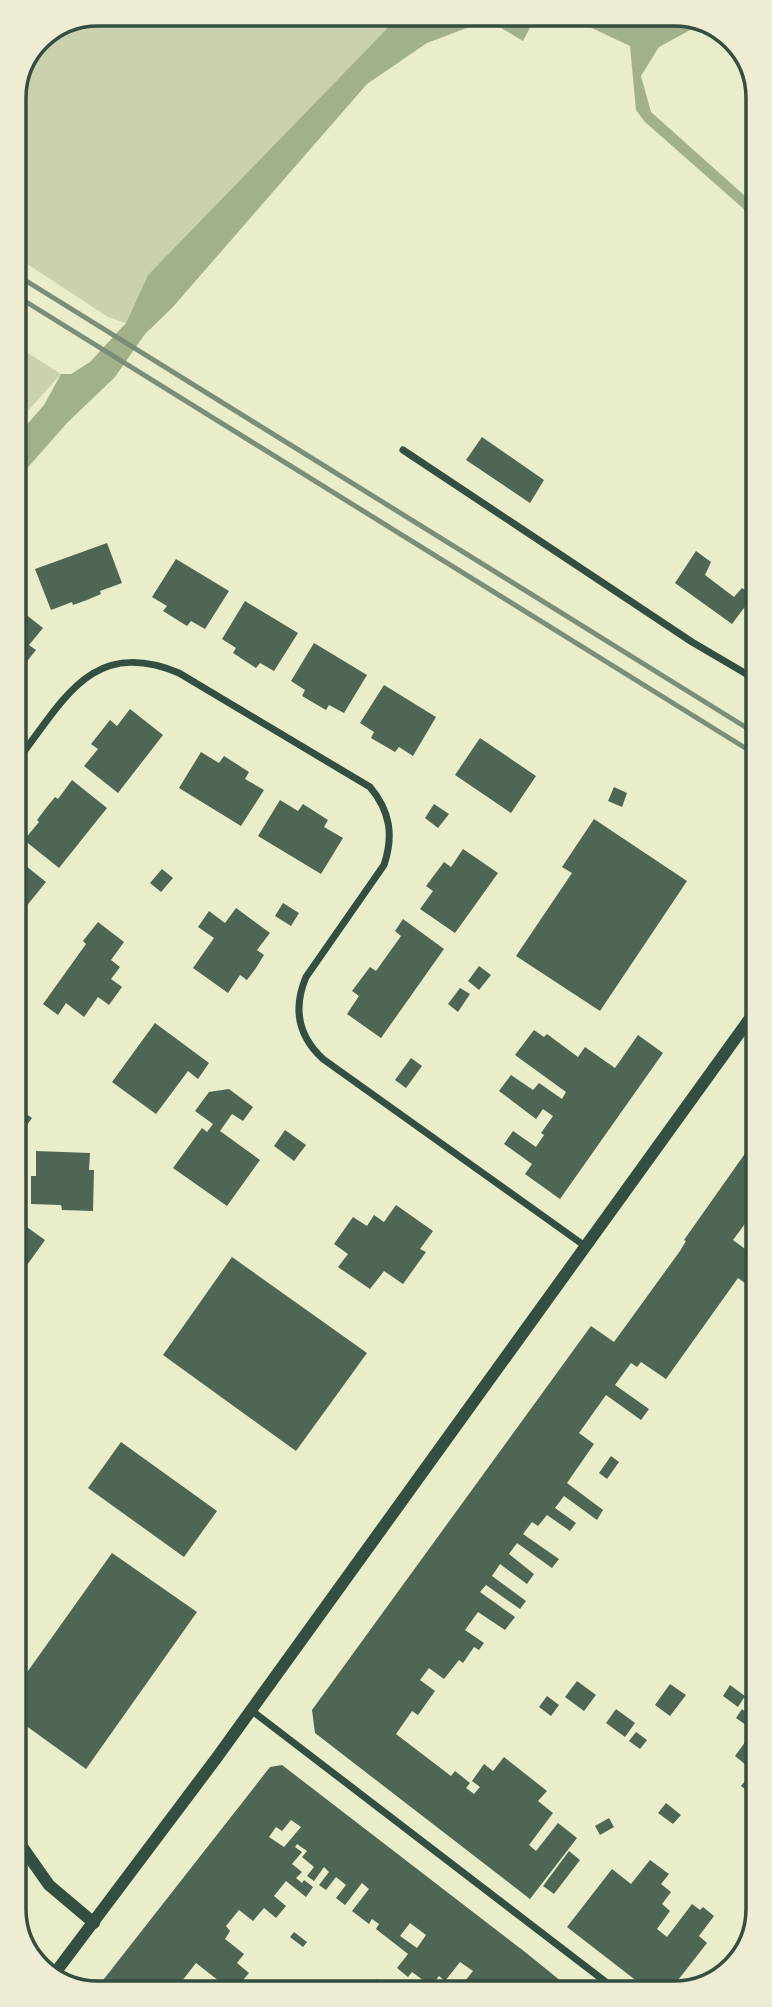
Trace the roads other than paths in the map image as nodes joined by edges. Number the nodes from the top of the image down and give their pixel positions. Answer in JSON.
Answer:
{"nodes":[{"id":1,"x":403,"y":450,"type":"dead end"},
{"id":2,"x":746,"y":674,"type":"edge"},
{"id":3,"x":26,"y":750,"type":"edge"},
{"id":4,"x":746,"y":1024,"type":"edge"},
{"id":5,"x":585,"y":1246,"type":"junction"},
{"id":6,"x":251,"y":1710,"type":"junction"},
{"id":7,"x":26,"y":1855,"type":"edge"},
{"id":8,"x":94,"y":1923,"type":"junction"},
{"id":9,"x":59,"y":1969,"type":"edge"},
{"id":10,"x":605,"y":1981,"type":"edge"}],
"edges":[{"from":1,"to":2,"type":"street"},
{"from":3,"to":5,"type":"street"},
{"from":4,"to":5,"type":"street"},
{"from":5,"to":6,"type":"street"},
{"from":6,"to":8,"type":"street"},
{"from":6,"to":10,"type":"street"},
{"from":7,"to":8,"type":"street"},
{"from":8,"to":9,"type":"street"}]}
